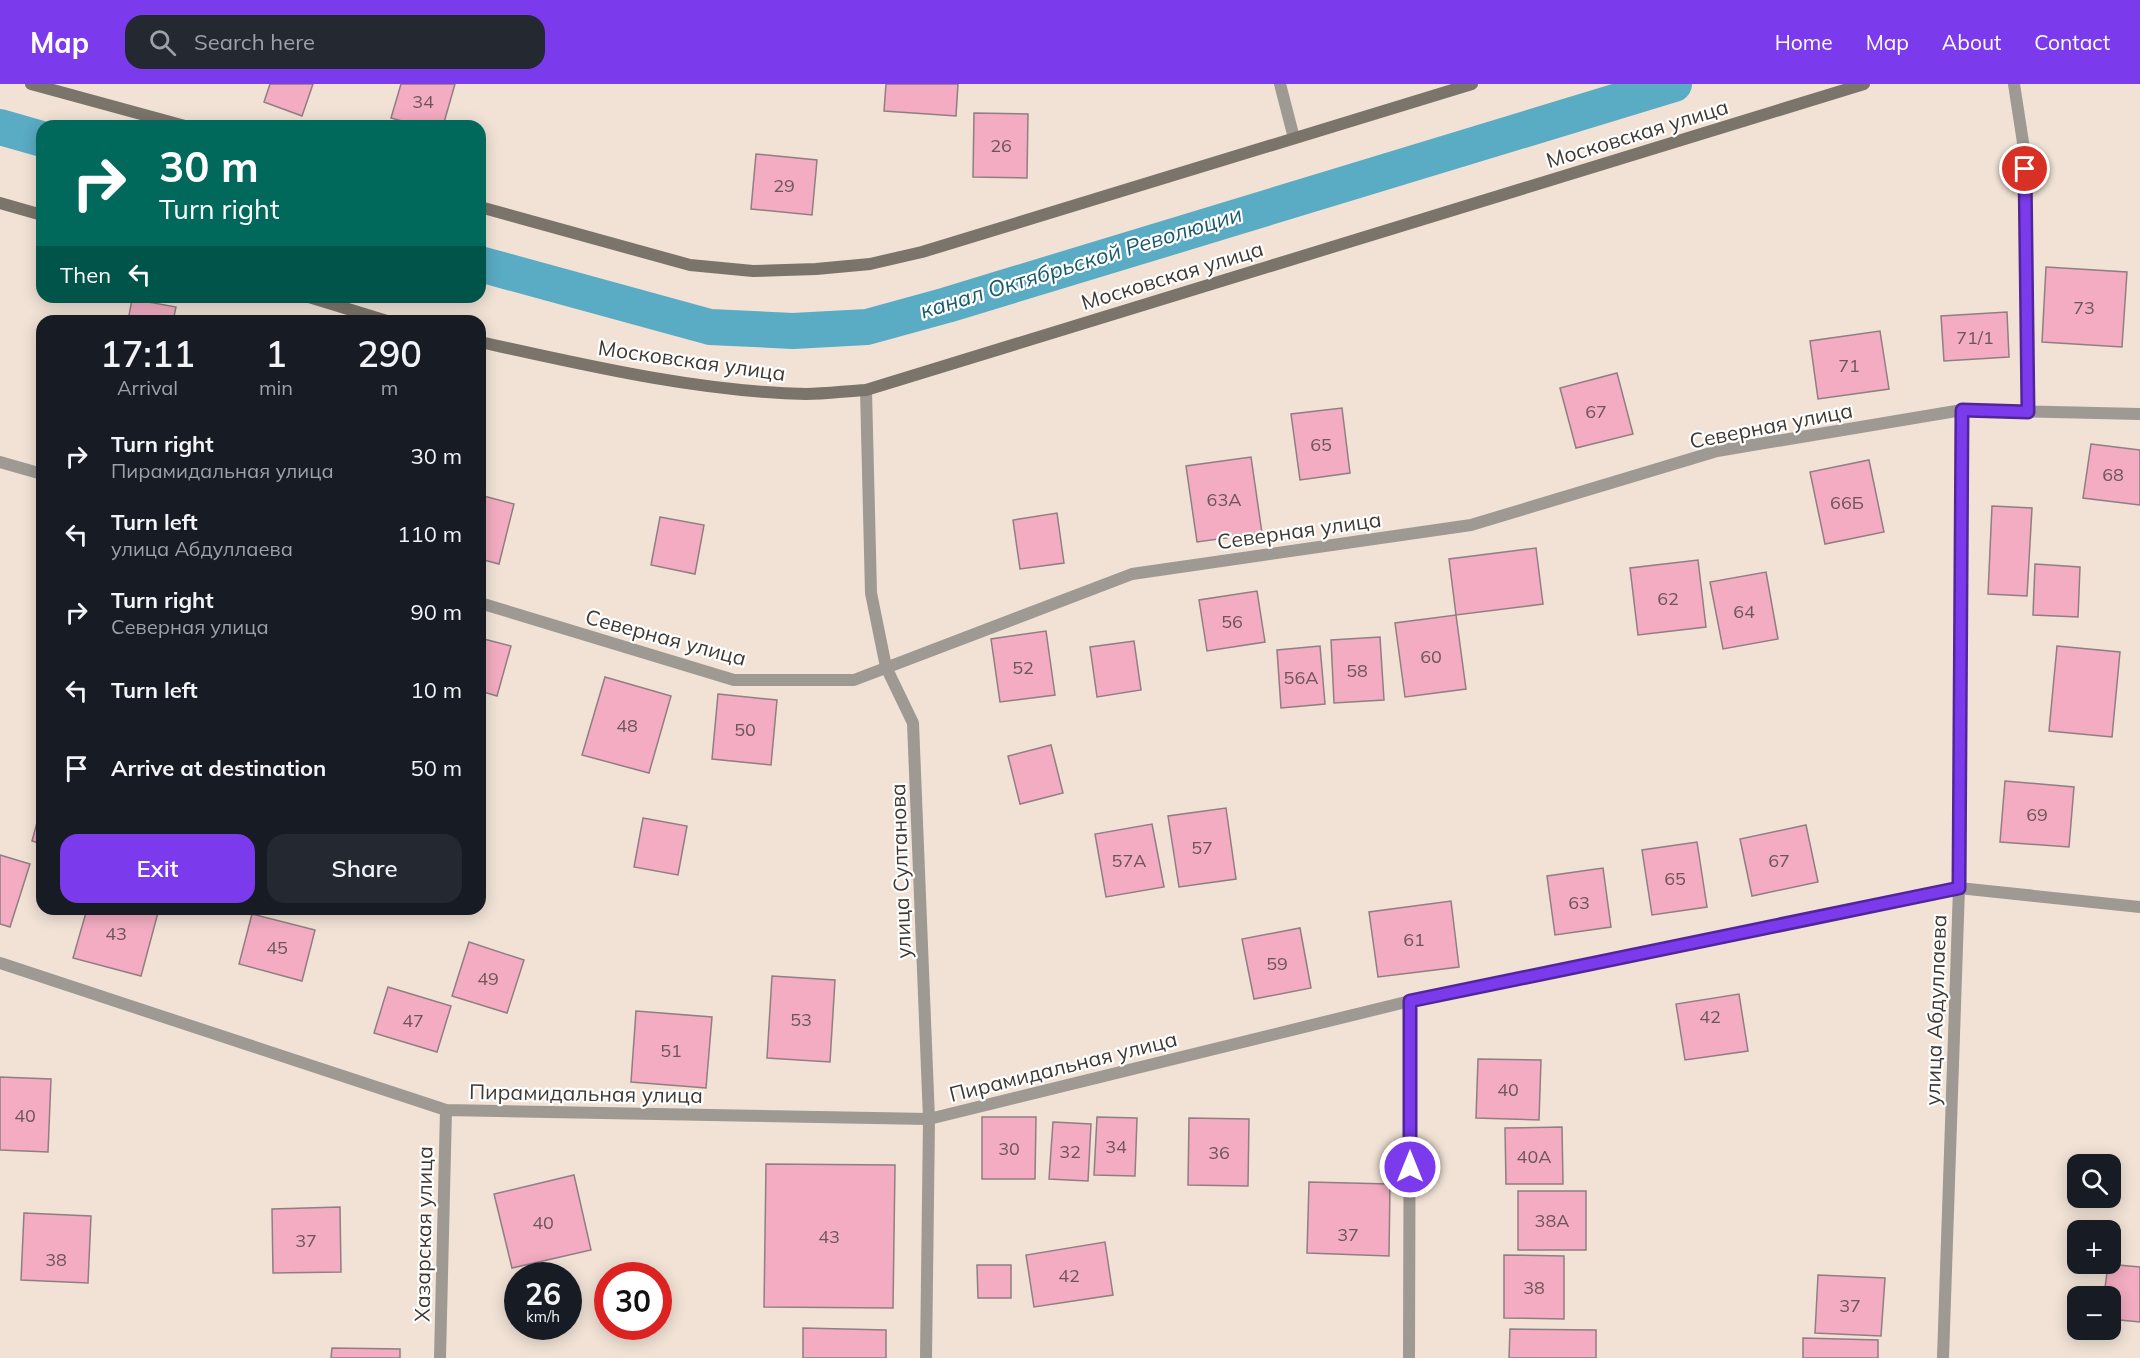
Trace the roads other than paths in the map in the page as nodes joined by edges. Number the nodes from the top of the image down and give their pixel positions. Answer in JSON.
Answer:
{"nodes":[{"id":1,"x":31,"y":84,"type":"edge"},
{"id":2,"x":1280,"y":84,"type":"edge"},
{"id":3,"x":1472,"y":84,"type":"edge"},
{"id":4,"x":1864,"y":84,"type":"edge"},
{"id":5,"x":2014,"y":84,"type":"edge"},
{"id":6,"x":163,"y":120,"type":"edge"},
{"id":7,"x":1294,"y":138,"type":"junction"},
{"id":8,"x":0,"y":202,"type":"edge"},
{"id":9,"x":486,"y":209,"type":"edge"},
{"id":10,"x":36,"y":213,"type":"edge"},
{"id":11,"x":328,"y":303,"type":"edge"},
{"id":12,"x":368,"y":315,"type":"edge"},
{"id":13,"x":486,"y":343,"type":"edge"},
{"id":14,"x":866,"y":390,"type":"junction"},
{"id":15,"x":1962,"y":410,"type":"junction"},
{"id":16,"x":2028,"y":412,"type":"junction"},
{"id":17,"x":2140,"y":414,"type":"edge"},
{"id":18,"x":0,"y":462,"type":"edge"},
{"id":19,"x":36,"y":472,"type":"edge"},
{"id":20,"x":486,"y":605,"type":"edge"},
{"id":21,"x":886,"y":667,"type":"junction"},
{"id":22,"x":1959,"y":888,"type":"junction"},
{"id":23,"x":2140,"y":907,"type":"edge"},
{"id":24,"x":0,"y":963,"type":"edge"},
{"id":25,"x":1410,"y":1001,"type":"junction"},
{"id":26,"x":446,"y":1110,"type":"junction"},
{"id":27,"x":929,"y":1119,"type":"junction"},
{"id":28,"x":440,"y":1358,"type":"edge"},
{"id":29,"x":926,"y":1358,"type":"edge"},
{"id":30,"x":1409,"y":1358,"type":"edge"},
{"id":31,"x":1943,"y":1358,"type":"edge"}],
"edges":[{"from":1,"to":6,"type":"main road"},
{"from":2,"to":7,"type":"street"},
{"from":3,"to":7,"type":"main road"},
{"from":4,"to":14,"type":"main road","name":"Московская улица"},
{"from":5,"to":16,"type":"street"},
{"from":7,"to":9,"type":"main road"},
{"from":8,"to":10,"type":"main road"},
{"from":11,"to":12,"type":"main road"},
{"from":13,"to":14,"type":"main road","name":"Московская улица"},
{"from":14,"to":21,"type":"street","name":"улица Султанова"},
{"from":15,"to":16,"type":"street","name":"Северная улица"},
{"from":15,"to":21,"type":"street","name":"Северная улица"},
{"from":15,"to":22,"type":"street","name":"улица Абдуллаева"},
{"from":16,"to":17,"type":"street","name":"Северная улица"},
{"from":18,"to":19,"type":"street"},
{"from":20,"to":21,"type":"street","name":"Северная улица"},
{"from":21,"to":27,"type":"street","name":"улица Султанова"},
{"from":22,"to":23,"type":"street","name":"Пирамидальная улица"},
{"from":22,"to":25,"type":"street","name":"Пирамидальная улица"},
{"from":22,"to":31,"type":"street","name":"улица Абдуллаева"},
{"from":24,"to":26,"type":"street","name":"Пирамидальная улица"},
{"from":25,"to":27,"type":"street","name":"Пирамидальная улица"},
{"from":25,"to":30,"type":"street"},
{"from":26,"to":27,"type":"street","name":"Пирамидальная улица"},
{"from":26,"to":28,"type":"street","name":"Хазарская улица"},
{"from":27,"to":29,"type":"street","name":"улица Султанова"}]}
